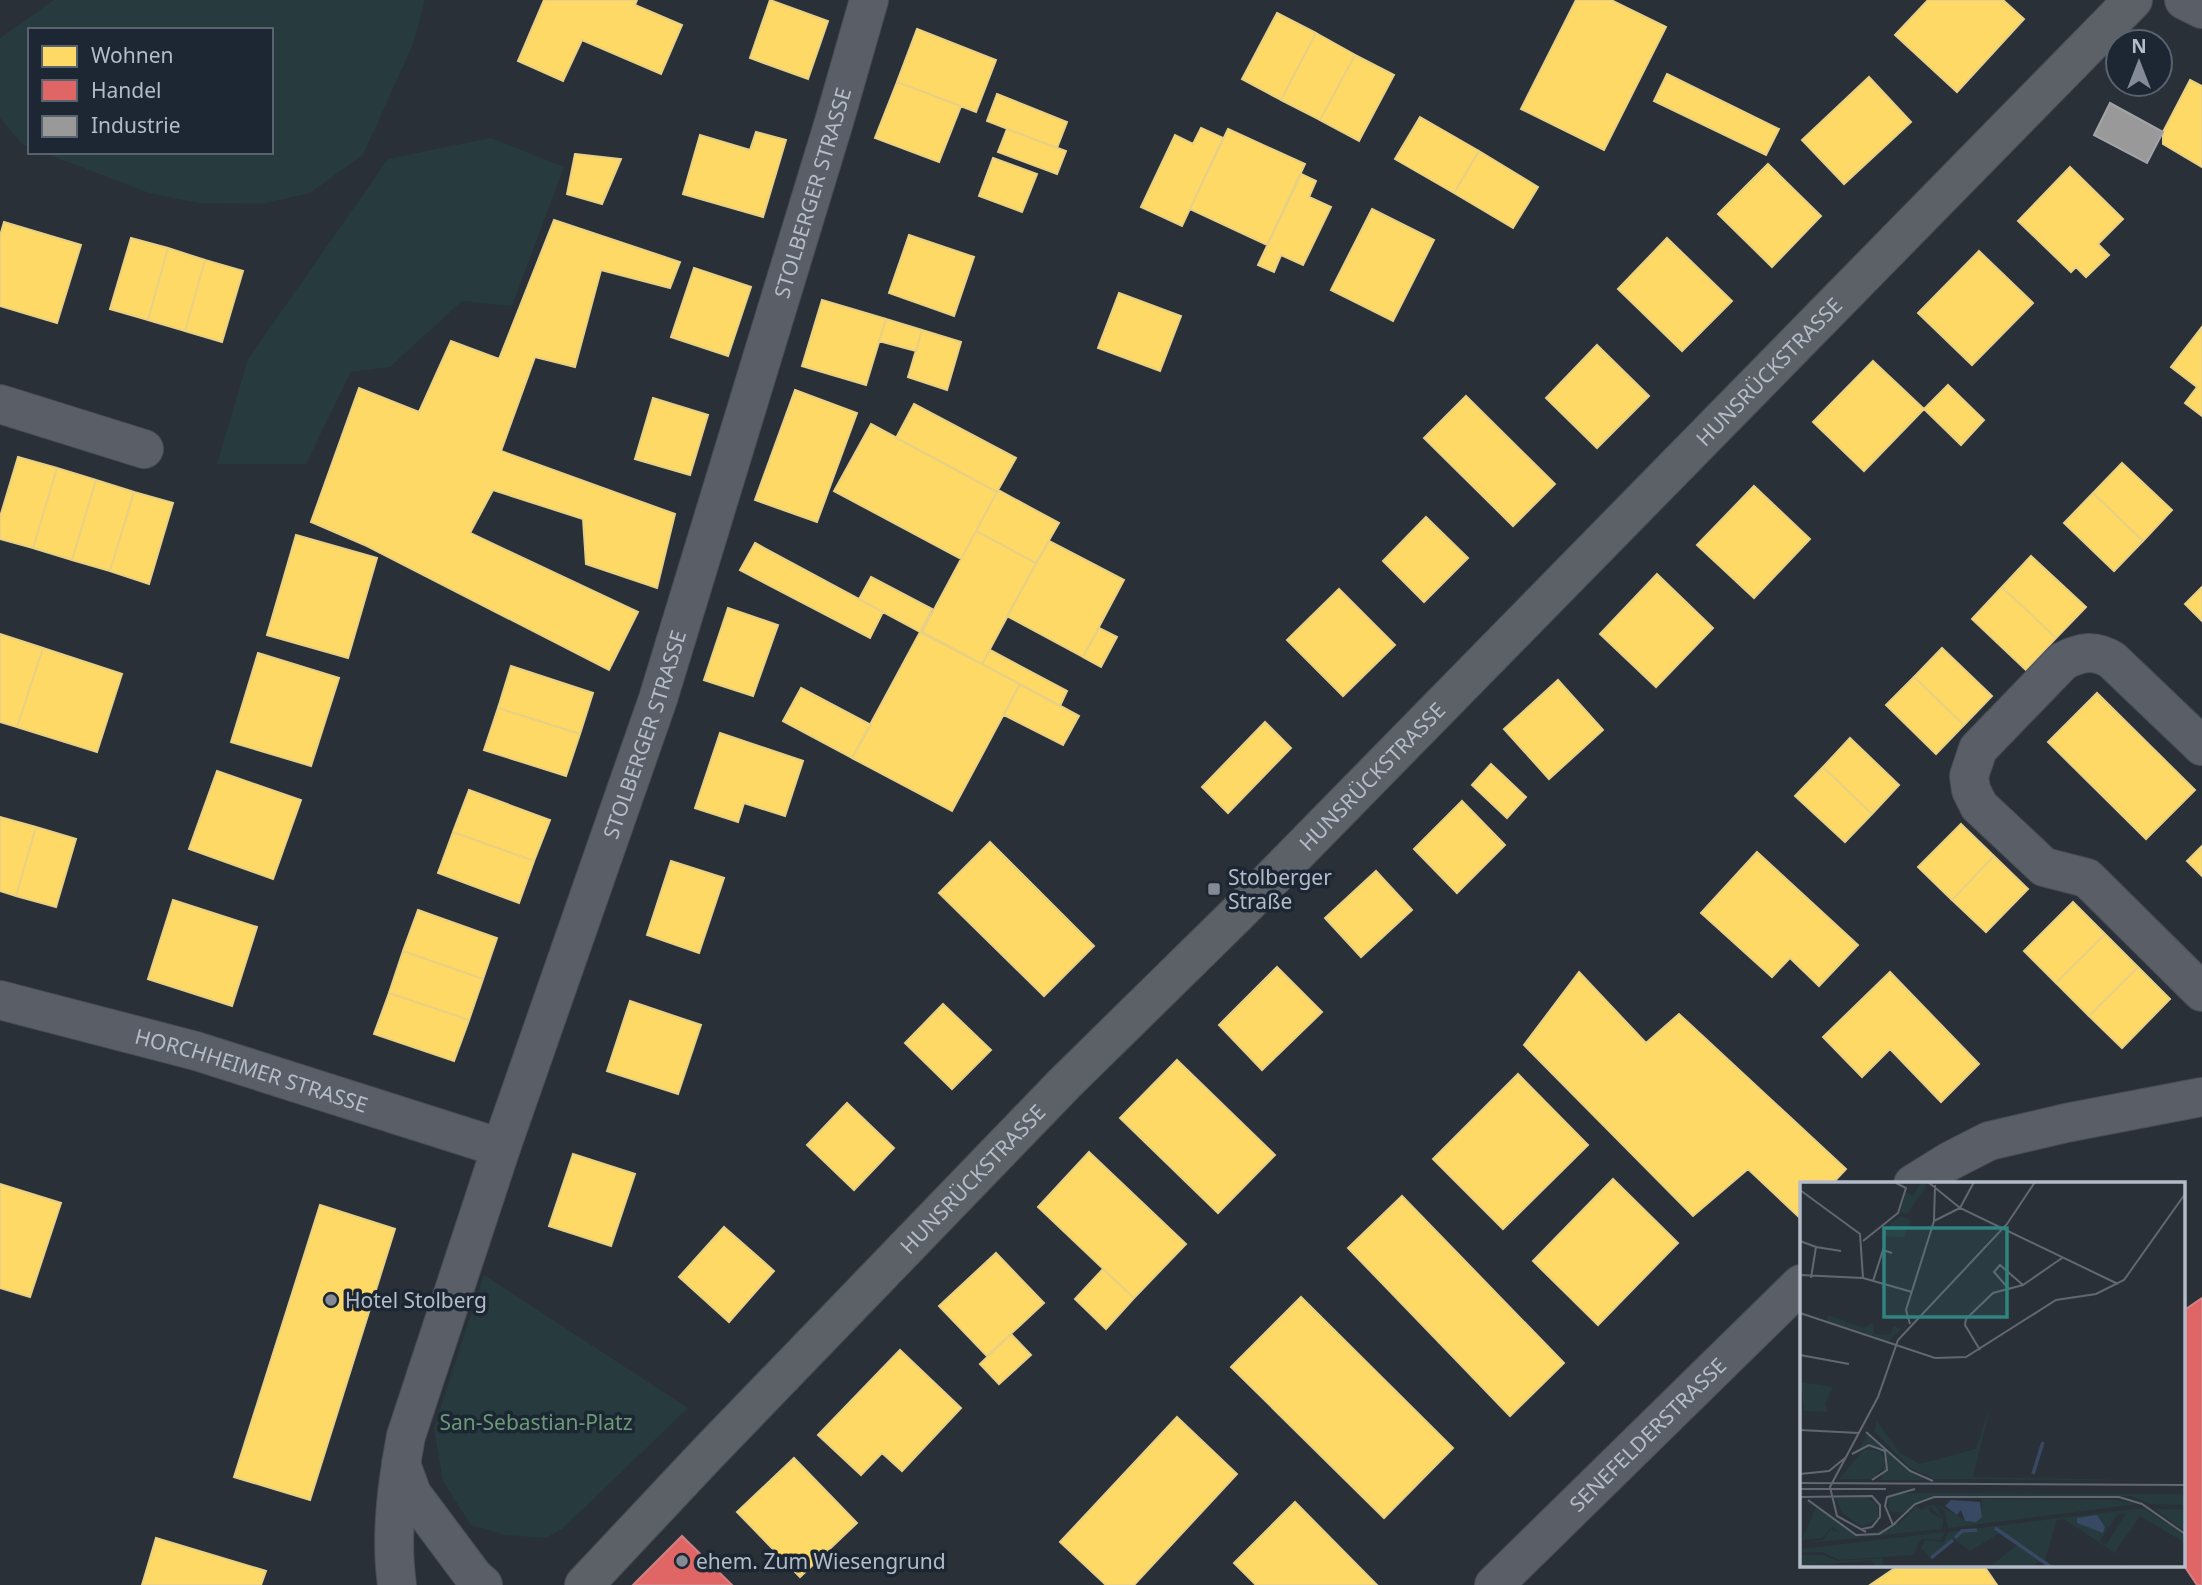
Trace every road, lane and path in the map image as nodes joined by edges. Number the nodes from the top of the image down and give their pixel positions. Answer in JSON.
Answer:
{"nodes":[{"id":1,"x":869,"y":0,"type":"edge"},
{"id":2,"x":2133,"y":0,"type":"edge"},
{"id":3,"x":2184,"y":0,"type":"edge"},
{"id":4,"x":2202,"y":9,"type":"edge"},
{"id":5,"x":0,"y":404,"type":"edge"},
{"id":6,"x":144,"y":449,"type":"dead end"},
{"id":7,"x":2202,"y":746,"type":"edge"},
{"id":8,"x":2202,"y":992,"type":"edge"},
{"id":9,"x":0,"y":1000,"type":"edge"},
{"id":10,"x":2202,"y":1097,"type":"edge"},
{"id":11,"x":500,"y":1148,"type":"junction"},
{"id":12,"x":1916,"y":1182,"type":"edge"},
{"id":13,"x":1800,"y":1285,"type":"edge"},
{"id":14,"x":401,"y":1464,"type":"junction"},
{"id":15,"x":397,"y":1585,"type":"edge"},
{"id":16,"x":483,"y":1585,"type":"edge"},
{"id":17,"x":584,"y":1585,"type":"edge"},
{"id":18,"x":1494,"y":1585,"type":"edge"}],
"edges":[{"from":1,"to":11,"type":"street","name":"STOLBERGER STRASSE"},
{"from":2,"to":17,"type":"main road","name":"HUNSRÜCKSTRASSE"},
{"from":3,"to":4,"type":"street"},
{"from":5,"to":6,"type":"street"},
{"from":7,"to":8,"type":"street"},
{"from":9,"to":11,"type":"street","name":"HORCHHEIMER STRASSE"},
{"from":10,"to":12,"type":"street"},
{"from":11,"to":14,"type":"street","name":"STOLBERGER STRASSE"},
{"from":13,"to":18,"type":"street","name":"SENEFELDERSTRASSE"},
{"from":14,"to":15,"type":"street","name":"STOLBERGER STRASSE"},
{"from":14,"to":16,"type":"street"}]}
